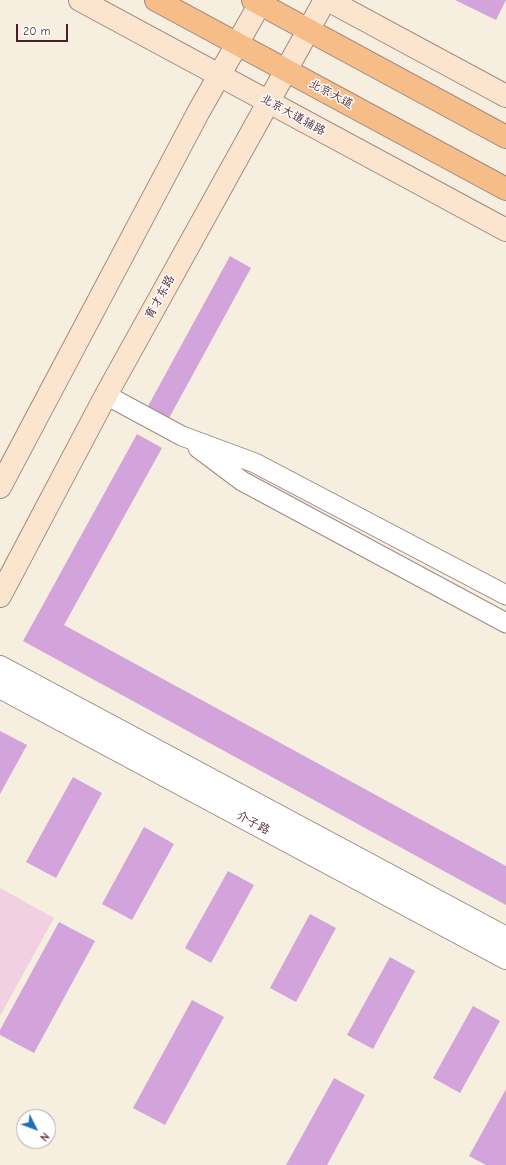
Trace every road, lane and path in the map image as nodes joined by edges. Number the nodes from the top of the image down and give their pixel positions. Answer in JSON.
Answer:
{"nodes":[{"id":1,"x":80,"y":0,"type":"edge"},
{"id":2,"x":156,"y":0,"type":"edge"},
{"id":3,"x":326,"y":0,"type":"edge"},
{"id":4,"x":258,"y":1,"type":"edge"},
{"id":5,"x":308,"y":30,"type":"junction"},
{"id":6,"x":237,"y":44,"type":"junction"},
{"id":7,"x":286,"y":70,"type":"junction"},
{"id":8,"x":220,"y":75,"type":"junction"},
{"id":9,"x":506,"y":96,"type":"edge"},
{"id":10,"x":268,"y":102,"type":"junction"},
{"id":11,"x":506,"y":137,"type":"edge"},
{"id":12,"x":506,"y":189,"type":"edge"},
{"id":13,"x":506,"y":230,"type":"edge"},
{"id":14,"x":106,"y":395,"type":"junction"},
{"id":15,"x":182,"y":436,"type":"junction"},
{"id":16,"x":0,"y":487,"type":"edge"},
{"id":17,"x":506,"y":595,"type":"edge"},
{"id":18,"x":0,"y":596,"type":"edge"},
{"id":19,"x":506,"y":623,"type":"edge"},
{"id":20,"x":0,"y":667,"type":"edge"},
{"id":21,"x":0,"y":687,"type":"edge"},
{"id":22,"x":506,"y":938,"type":"edge"},
{"id":23,"x":506,"y":958,"type":"edge"}],
"edges":[{"from":1,"to":8,"type":"main road","name":"北京大道辅路"},
{"from":2,"to":6,"type":"main road","name":"北京大道"},
{"from":3,"to":5,"type":"main road","name":"育才东路"},
{"from":3,"to":9,"type":"main road"},
{"from":4,"to":5,"type":"main road"},
{"from":4,"to":6,"type":"main road"},
{"from":5,"to":7,"type":"main road","name":"育才东路"},
{"from":5,"to":11,"type":"main road"},
{"from":6,"to":7,"type":"main road","name":"北京大道"},
{"from":6,"to":8,"type":"main road"},
{"from":7,"to":10,"type":"main road","name":"育才东路"},
{"from":7,"to":12,"type":"main road","name":"北京大道"},
{"from":8,"to":10,"type":"main road","name":"北京大道辅路"},
{"from":8,"to":16,"type":"main road"},
{"from":10,"to":13,"type":"main road","name":"北京大道辅路"},
{"from":10,"to":14,"type":"main road","name":"育才东路"},
{"from":14,"to":15,"type":"street"},
{"from":14,"to":18,"type":"main road","name":"育才东路"},
{"from":15,"to":17,"type":"street"},
{"from":15,"to":19,"type":"street"},
{"from":20,"to":22,"type":"street","name":"介子路"},
{"from":21,"to":23,"type":"street","name":"介子路"}]}
